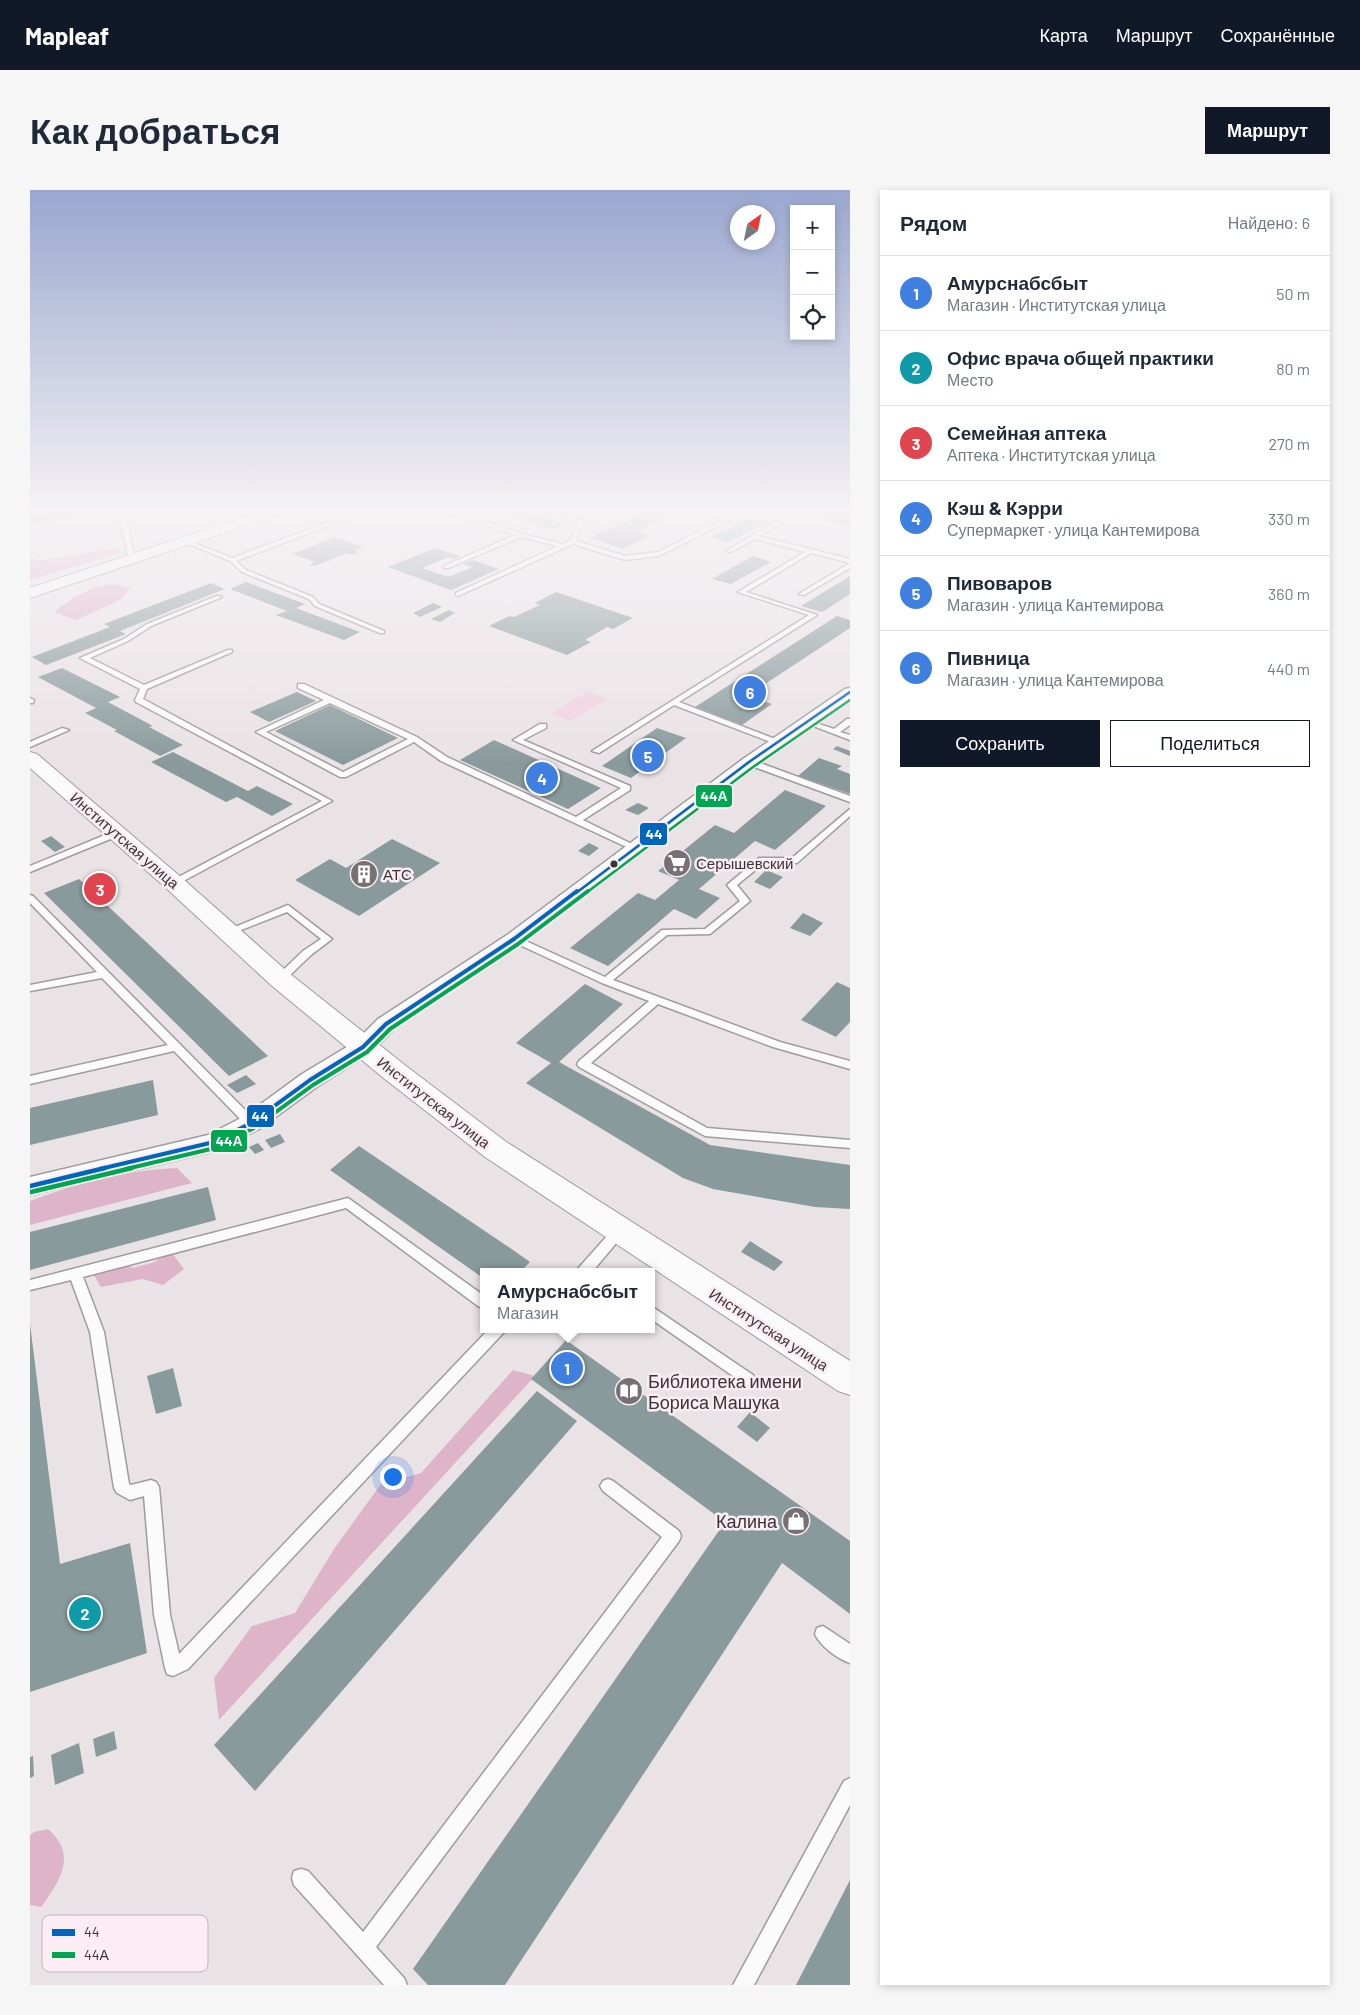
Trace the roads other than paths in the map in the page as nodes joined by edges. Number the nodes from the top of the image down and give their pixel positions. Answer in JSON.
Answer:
{"nodes":[{"id":1,"x":303,"y":595,"type":"edge"},
{"id":2,"x":750,"y":595,"type":"edge"},
{"id":3,"x":219,"y":597,"type":"dead end"},
{"id":4,"x":382,"y":632,"type":"dead end"},
{"id":5,"x":230,"y":651,"type":"dead end"},
{"id":6,"x":301,"y":686,"type":"dead end"},
{"id":7,"x":144,"y":688,"type":"junction"},
{"id":8,"x":850,"y":692,"type":"edge"},
{"id":9,"x":330,"y":700,"type":"junction"},
{"id":10,"x":673,"y":702,"type":"junction"},
{"id":11,"x":850,"y":721,"type":"edge"},
{"id":12,"x":807,"y":722,"type":"junction"},
{"id":13,"x":543,"y":726,"type":"dead end"},
{"id":14,"x":65,"y":730,"type":"dead end"},
{"id":15,"x":835,"y":732,"type":"junction"},
{"id":16,"x":850,"y":738,"type":"edge"},
{"id":17,"x":414,"y":739,"type":"junction"},
{"id":18,"x":779,"y":742,"type":"junction"},
{"id":19,"x":30,"y":745,"type":"edge"},
{"id":20,"x":596,"y":751,"type":"dead end"},
{"id":21,"x":30,"y":758,"type":"edge"},
{"id":22,"x":749,"y":762,"type":"junction"},
{"id":23,"x":850,"y":799,"type":"edge"},
{"id":24,"x":850,"y":812,"type":"edge"},
{"id":25,"x":578,"y":820,"type":"junction"},
{"id":26,"x":117,"y":833,"type":"junction"},
{"id":27,"x":636,"y":848,"type":"junction"},
{"id":28,"x":30,"y":869,"type":"edge"},
{"id":29,"x":174,"y":883,"type":"junction"},
{"id":30,"x":30,"y":898,"type":"edge"},
{"id":31,"x":228,"y":932,"type":"junction"},
{"id":32,"x":514,"y":939,"type":"junction"},
{"id":33,"x":104,"y":974,"type":"junction"},
{"id":34,"x":280,"y":979,"type":"junction"},
{"id":35,"x":606,"y":981,"type":"junction"},
{"id":36,"x":30,"y":988,"type":"edge"},
{"id":37,"x":657,"y":1000,"type":"junction"},
{"id":38,"x":176,"y":1047,"type":"junction"},
{"id":39,"x":363,"y":1047,"type":"junction"},
{"id":40,"x":850,"y":1065,"type":"edge"},
{"id":41,"x":30,"y":1080,"type":"edge"},
{"id":42,"x":251,"y":1123,"type":"junction"},
{"id":43,"x":850,"y":1144,"type":"edge"},
{"id":44,"x":30,"y":1186,"type":"edge"},
{"id":45,"x":619,"y":1231,"type":"junction"},
{"id":46,"x":589,"y":1268,"type":"edge"},
{"id":47,"x":76,"y":1274,"type":"junction"},
{"id":48,"x":30,"y":1285,"type":"edge"},
{"id":49,"x":480,"y":1300,"type":"edge"},
{"id":50,"x":655,"y":1315,"type":"edge"},
{"id":51,"x":494,"y":1333,"type":"edge"},
{"id":52,"x":748,"y":1379,"type":"dead end"},
{"id":53,"x":850,"y":1380,"type":"edge"},
{"id":54,"x":608,"y":1486,"type":"dead end"},
{"id":55,"x":823,"y":1634,"type":"dead end"},
{"id":56,"x":850,"y":1654,"type":"edge"},
{"id":57,"x":850,"y":1786,"type":"edge"},
{"id":58,"x":301,"y":1878,"type":"dead end"},
{"id":59,"x":364,"y":1946,"type":"junction"},
{"id":60,"x":397,"y":1985,"type":"edge"},
{"id":61,"x":743,"y":1985,"type":"edge"}],
"edges":[{"from":1,"to":4,"type":"lane"},
{"from":2,"to":10,"type":"lane"},
{"from":3,"to":7,"type":"lane"},
{"from":5,"to":7,"type":"lane"},
{"from":6,"to":9,"type":"lane"},
{"from":7,"to":29,"type":"lane"},
{"from":8,"to":12,"type":"street"},
{"from":9,"to":17,"type":"lane"},
{"from":9,"to":17,"type":"lane"},
{"from":10,"to":18,"type":"lane"},
{"from":10,"to":20,"type":"lane"},
{"from":11,"to":15,"type":"lane"},
{"from":12,"to":15,"type":"lane"},
{"from":12,"to":18,"type":"street"},
{"from":13,"to":25,"type":"lane"},
{"from":14,"to":19,"type":"lane"},
{"from":15,"to":16,"type":"lane"},
{"from":17,"to":25,"type":"lane"},
{"from":18,"to":22,"type":"street"},
{"from":21,"to":26,"type":"main road","name":"Институтская улица"},
{"from":22,"to":23,"type":"lane"},
{"from":22,"to":27,"type":"street"},
{"from":24,"to":35,"type":"lane"},
{"from":25,"to":27,"type":"lane"},
{"from":26,"to":28,"type":"lane"},
{"from":26,"to":29,"type":"main road","name":"Институтская улица"},
{"from":27,"to":32,"type":"street"},
{"from":29,"to":31,"type":"main road","name":"Институтская улица"},
{"from":30,"to":33,"type":"lane"},
{"from":31,"to":34,"type":"main road","name":"Институтская улица"},
{"from":31,"to":34,"type":"lane"},
{"from":32,"to":35,"type":"lane"},
{"from":32,"to":39,"type":"street"},
{"from":33,"to":36,"type":"lane"},
{"from":33,"to":38,"type":"lane"},
{"from":34,"to":39,"type":"main road","name":"Институтская улица"},
{"from":35,"to":37,"type":"lane"},
{"from":37,"to":40,"type":"lane"},
{"from":37,"to":43,"type":"lane"},
{"from":38,"to":41,"type":"lane"},
{"from":38,"to":42,"type":"lane"},
{"from":39,"to":42,"type":"street"},
{"from":39,"to":45,"type":"main road","name":"Институтская улица"},
{"from":42,"to":44,"type":"street"},
{"from":45,"to":46,"type":"lane"},
{"from":45,"to":53,"type":"main road","name":"Институтская улица"},
{"from":47,"to":48,"type":"lane"},
{"from":47,"to":49,"type":"lane"},
{"from":47,"to":51,"type":"lane"},
{"from":50,"to":52,"type":"lane"},
{"from":54,"to":59,"type":"lane"},
{"from":55,"to":56,"type":"lane"},
{"from":57,"to":61,"type":"lane"},
{"from":58,"to":59,"type":"lane"},
{"from":59,"to":60,"type":"lane"}]}
